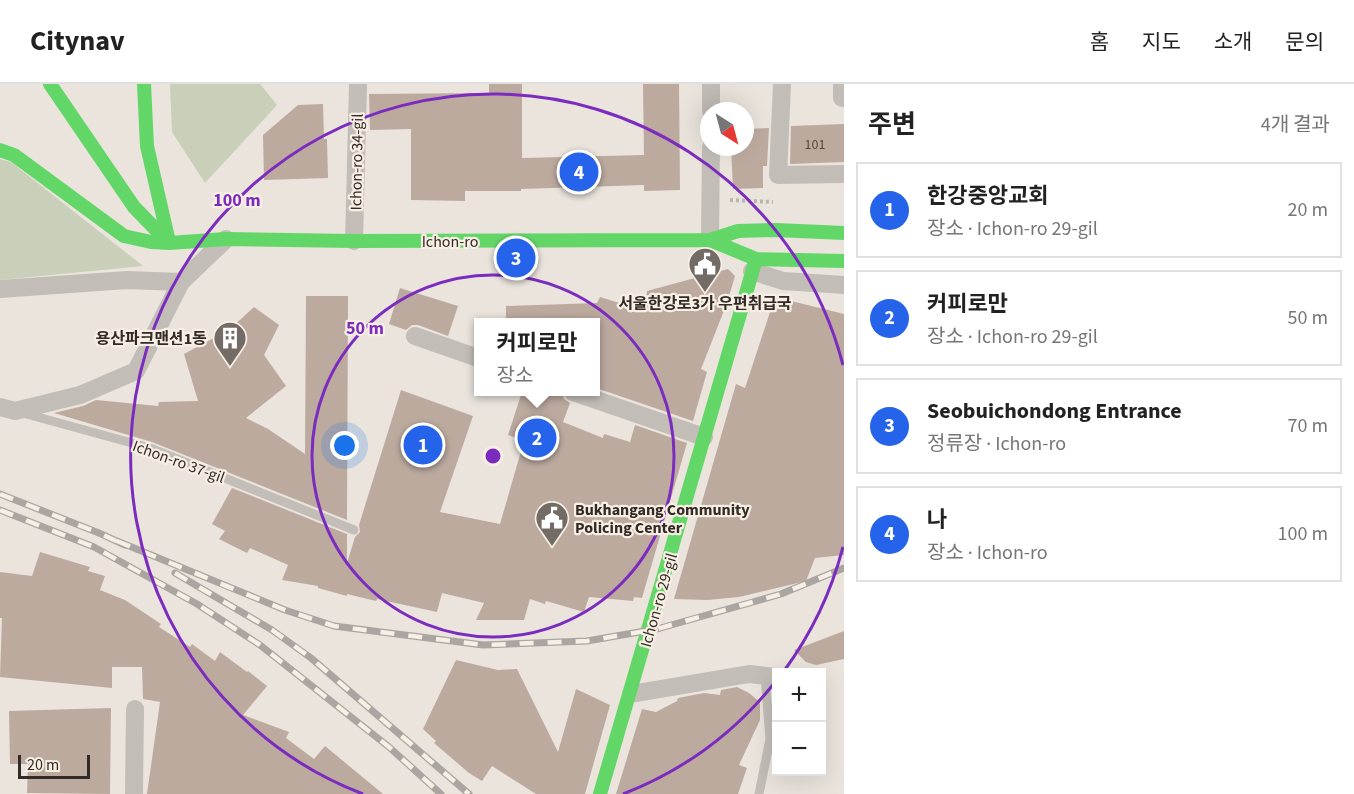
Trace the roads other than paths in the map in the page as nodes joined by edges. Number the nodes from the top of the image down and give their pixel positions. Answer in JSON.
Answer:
{"nodes":[{"id":1,"x":50,"y":84,"type":"edge"},
{"id":2,"x":144,"y":84,"type":"edge"},
{"id":3,"x":358,"y":84,"type":"edge"},
{"id":4,"x":711,"y":84,"type":"edge"},
{"id":5,"x":782,"y":84,"type":"edge"},
{"id":6,"x":842,"y":84,"type":"edge"},
{"id":7,"x":844,"y":98,"type":"edge"},
{"id":8,"x":711,"y":102,"type":"edge"},
{"id":9,"x":0,"y":150,"type":"edge"},
{"id":10,"x":711,"y":156,"type":"edge"},
{"id":11,"x":844,"y":174,"type":"edge"},
{"id":12,"x":844,"y":233,"type":"edge"},
{"id":13,"x":226,"y":239,"type":"junction"},
{"id":14,"x":710,"y":240,"type":"junction"},
{"id":15,"x":354,"y":241,"type":"junction"},
{"id":16,"x":169,"y":243,"type":"junction"},
{"id":17,"x":844,"y":261,"type":"edge"},
{"id":18,"x":754,"y":265,"type":"junction"},
{"id":19,"x":181,"y":282,"type":"junction"},
{"id":20,"x":844,"y":285,"type":"edge"},
{"id":21,"x":0,"y":289,"type":"edge"},
{"id":22,"x":415,"y":336,"type":"dead end"},
{"id":23,"x":474,"y":357,"type":"edge"},
{"id":24,"x":585,"y":396,"type":"edge"},
{"id":25,"x":8,"y":409,"type":"edge"},
{"id":26,"x":704,"y":437,"type":"junction"},
{"id":27,"x":354,"y":530,"type":"dead end"},
{"id":28,"x":771,"y":676,"type":"edge"},
{"id":29,"x":631,"y":694,"type":"junction"},
{"id":30,"x":135,"y":709,"type":"dead end"},
{"id":31,"x":134,"y":794,"type":"edge"},
{"id":32,"x":600,"y":794,"type":"edge"},
{"id":33,"x":759,"y":794,"type":"edge"}],
"edges":[{"from":1,"to":16,"type":"street"},
{"from":2,"to":16,"type":"street"},
{"from":3,"to":15,"type":"street","name":"Ichon-ro 34-gil"},
{"from":4,"to":8,"type":"street"},
{"from":5,"to":11,"type":"street"},
{"from":6,"to":7,"type":"street"},
{"from":9,"to":16,"type":"street","name":"Ichon-ro"},
{"from":10,"to":14,"type":"street"},
{"from":12,"to":14,"type":"street","name":"Ichon-ro"},
{"from":13,"to":15,"type":"street","name":"Ichon-ro"},
{"from":13,"to":16,"type":"street","name":"Ichon-ro"},
{"from":13,"to":19,"type":"street"},
{"from":14,"to":15,"type":"street","name":"Ichon-ro"},
{"from":14,"to":18,"type":"street","name":"Ichon-ro"},
{"from":17,"to":18,"type":"street","name":"Ichon-ro"},
{"from":18,"to":20,"type":"street"},
{"from":18,"to":26,"type":"street","name":"Ichon-ro 29-gil"},
{"from":19,"to":21,"type":"street"},
{"from":19,"to":25,"type":"street"},
{"from":22,"to":23,"type":"street"},
{"from":24,"to":26,"type":"street"},
{"from":25,"to":27,"type":"lane","name":"Ichon-ro 37-gil"},
{"from":26,"to":29,"type":"street","name":"Ichon-ro 29-gil"},
{"from":28,"to":29,"type":"street"},
{"from":28,"to":33,"type":"lane"},
{"from":29,"to":32,"type":"street","name":"Ichon-ro 29-gil"},
{"from":30,"to":31,"type":"street"}]}
